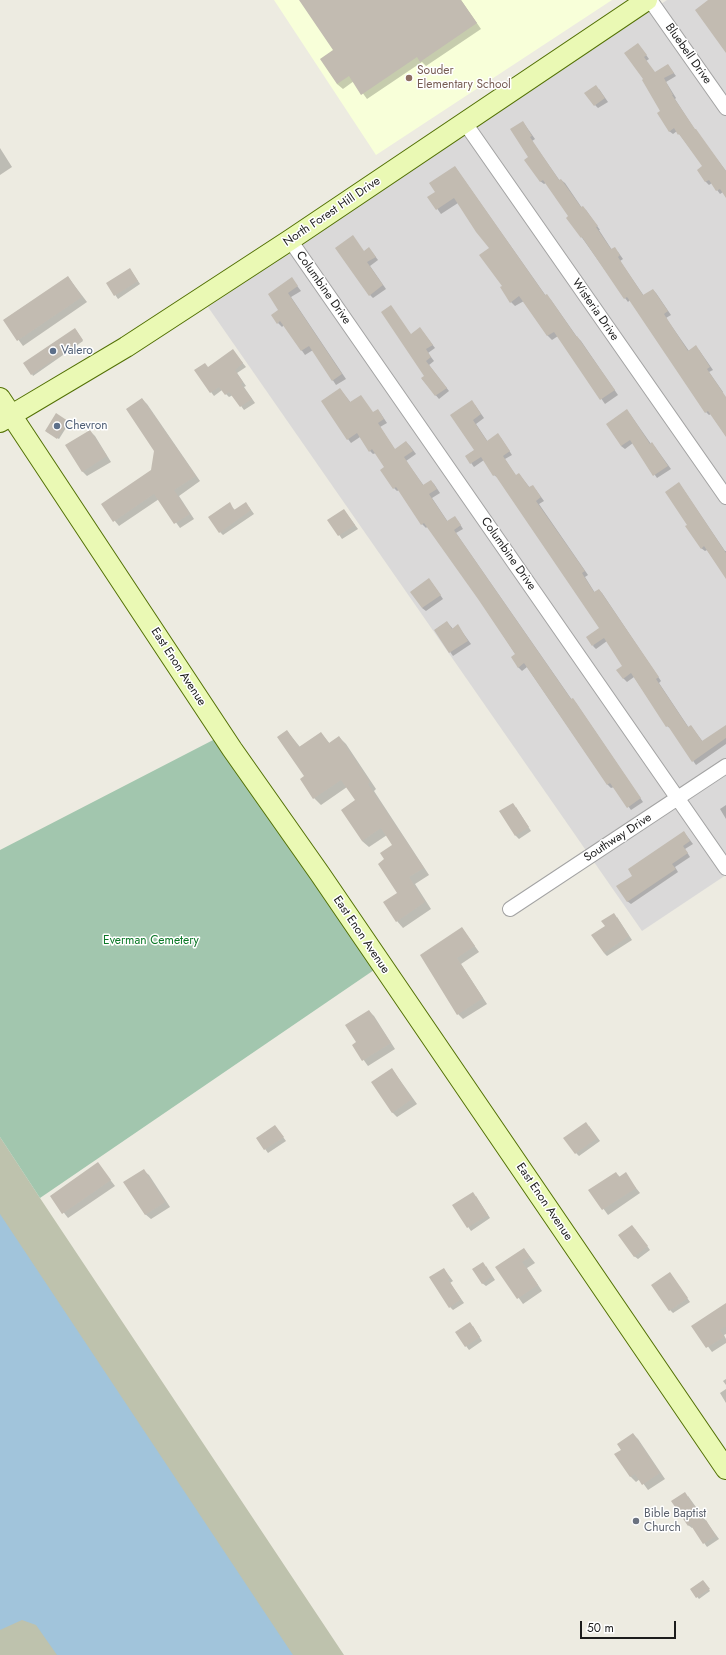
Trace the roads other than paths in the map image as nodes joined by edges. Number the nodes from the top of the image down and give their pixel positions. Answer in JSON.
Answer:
{"nodes":[{"id":1,"x":647,"y":0,"type":"edge"},
{"id":2,"x":650,"y":0,"type":"edge"},
{"id":3,"x":726,"y":108,"type":"edge"},
{"id":4,"x":465,"y":122,"type":"junction"},
{"id":5,"x":290,"y":240,"type":"junction"},
{"id":6,"x":0,"y":398,"type":"edge"},
{"id":7,"x":6,"y":418,"type":"edge"},
{"id":8,"x":726,"y":497,"type":"edge"},
{"id":9,"x":726,"y":766,"type":"edge"},
{"id":10,"x":677,"y":799,"type":"junction"},
{"id":11,"x":726,"y":868,"type":"edge"},
{"id":12,"x":510,"y":909,"type":"dead end"},
{"id":13,"x":726,"y":1469,"type":"edge"}],
"edges":[{"from":1,"to":4,"type":"street","name":"North Forest Hill Drive"},
{"from":2,"to":3,"type":"street","name":"Bluebell Drive"},
{"from":4,"to":5,"type":"street","name":"North Forest Hill Drive"},
{"from":4,"to":8,"type":"street","name":"Wisteria Drive"},
{"from":5,"to":7,"type":"street","name":"North Forest Hill Drive"},
{"from":5,"to":10,"type":"street","name":"Columbine Drive"},
{"from":6,"to":7,"type":"street","name":"East Enon Avenue"},
{"from":7,"to":13,"type":"street","name":"East Enon Avenue"},
{"from":9,"to":10,"type":"street","name":"Southway Drive"},
{"from":10,"to":11,"type":"street","name":"Columbine Drive"},
{"from":10,"to":12,"type":"street","name":"Southway Drive"}]}
